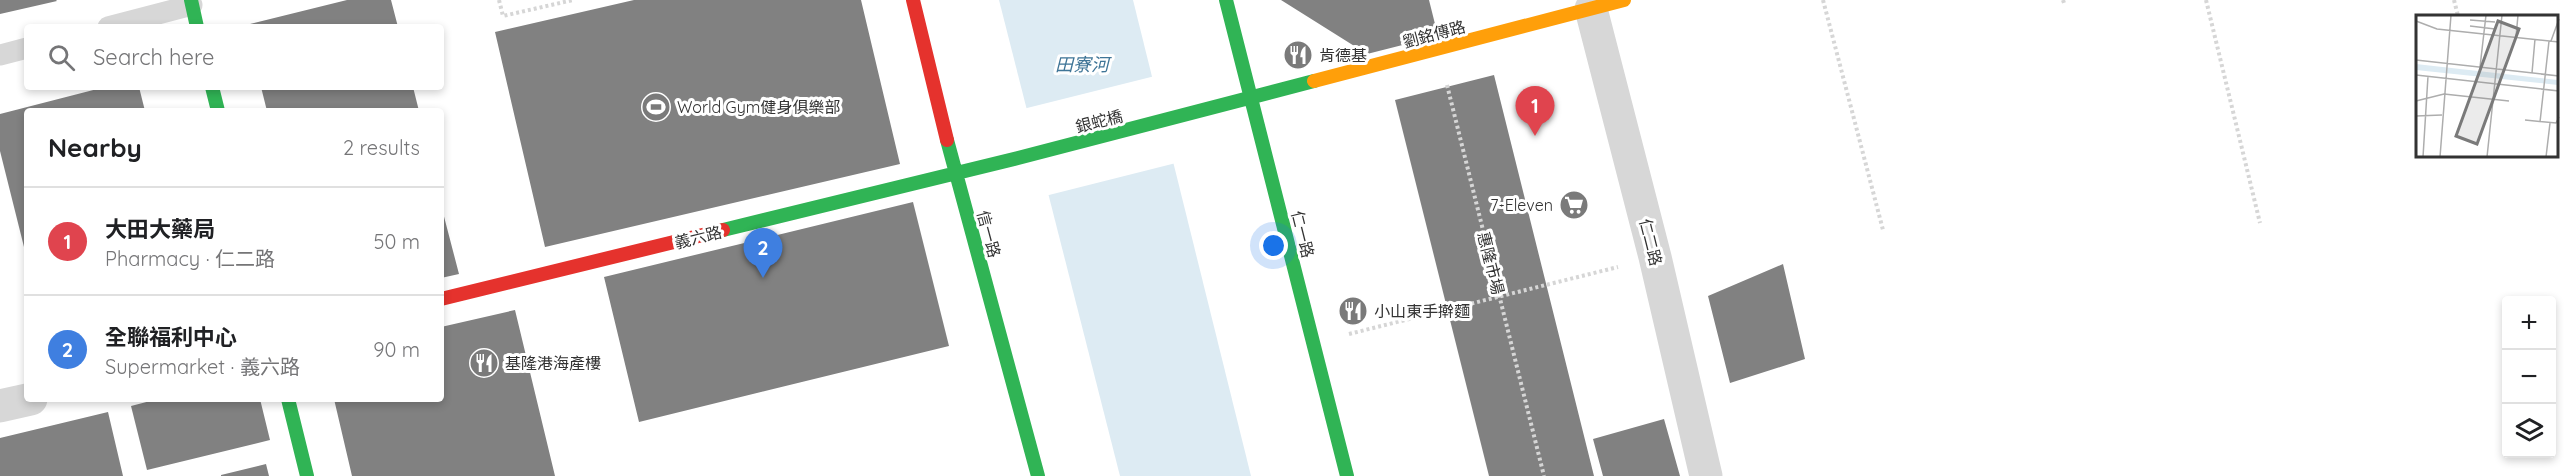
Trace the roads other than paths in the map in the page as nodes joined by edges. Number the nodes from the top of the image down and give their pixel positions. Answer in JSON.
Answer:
{"nodes":[{"id":1,"x":913,"y":0,"type":"edge"},
{"id":2,"x":1226,"y":0,"type":"edge"},
{"id":3,"x":1624,"y":0,"type":"edge"},
{"id":4,"x":191,"y":3,"type":"edge"},
{"id":5,"x":1589,"y":4,"type":"edge"},
{"id":6,"x":118,"y":24,"type":"edge"},
{"id":7,"x":196,"y":24,"type":"edge"},
{"id":8,"x":24,"y":49,"type":"edge"},
{"id":9,"x":0,"y":55,"type":"edge"},
{"id":10,"x":213,"y":90,"type":"edge"},
{"id":11,"x":1251,"y":99,"type":"junction"},
{"id":12,"x":217,"y":108,"type":"edge"},
{"id":13,"x":955,"y":174,"type":"junction"},
{"id":14,"x":444,"y":298,"type":"edge"},
{"id":15,"x":24,"y":401,"type":"edge"},
{"id":16,"x":289,"y":402,"type":"edge"},
{"id":17,"x":0,"y":406,"type":"edge"},
{"id":18,"x":307,"y":476,"type":"edge"},
{"id":19,"x":1038,"y":476,"type":"edge"},
{"id":20,"x":1347,"y":476,"type":"edge"},
{"id":21,"x":1706,"y":476,"type":"edge"}],
"edges":[{"from":1,"to":13,"type":"street","name":"信一路"},
{"from":2,"to":11,"type":"street","name":"仁一路"},
{"from":3,"to":5,"type":"street","name":"劉銘傳路"},
{"from":4,"to":6,"type":"lane"},
{"from":4,"to":7,"type":"street"},
{"from":5,"to":11,"type":"street","name":"劉銘傳路"},
{"from":5,"to":21,"type":"street","name":"仁二路"},
{"from":8,"to":9,"type":"lane"},
{"from":10,"to":12,"type":"street"},
{"from":11,"to":13,"type":"street","name":"銀蛇橋"},
{"from":11,"to":20,"type":"street","name":"仁一路"},
{"from":13,"to":14,"type":"street","name":"義六路"},
{"from":13,"to":19,"type":"street","name":"信一路"},
{"from":15,"to":17,"type":"street"},
{"from":16,"to":18,"type":"street"}]}
